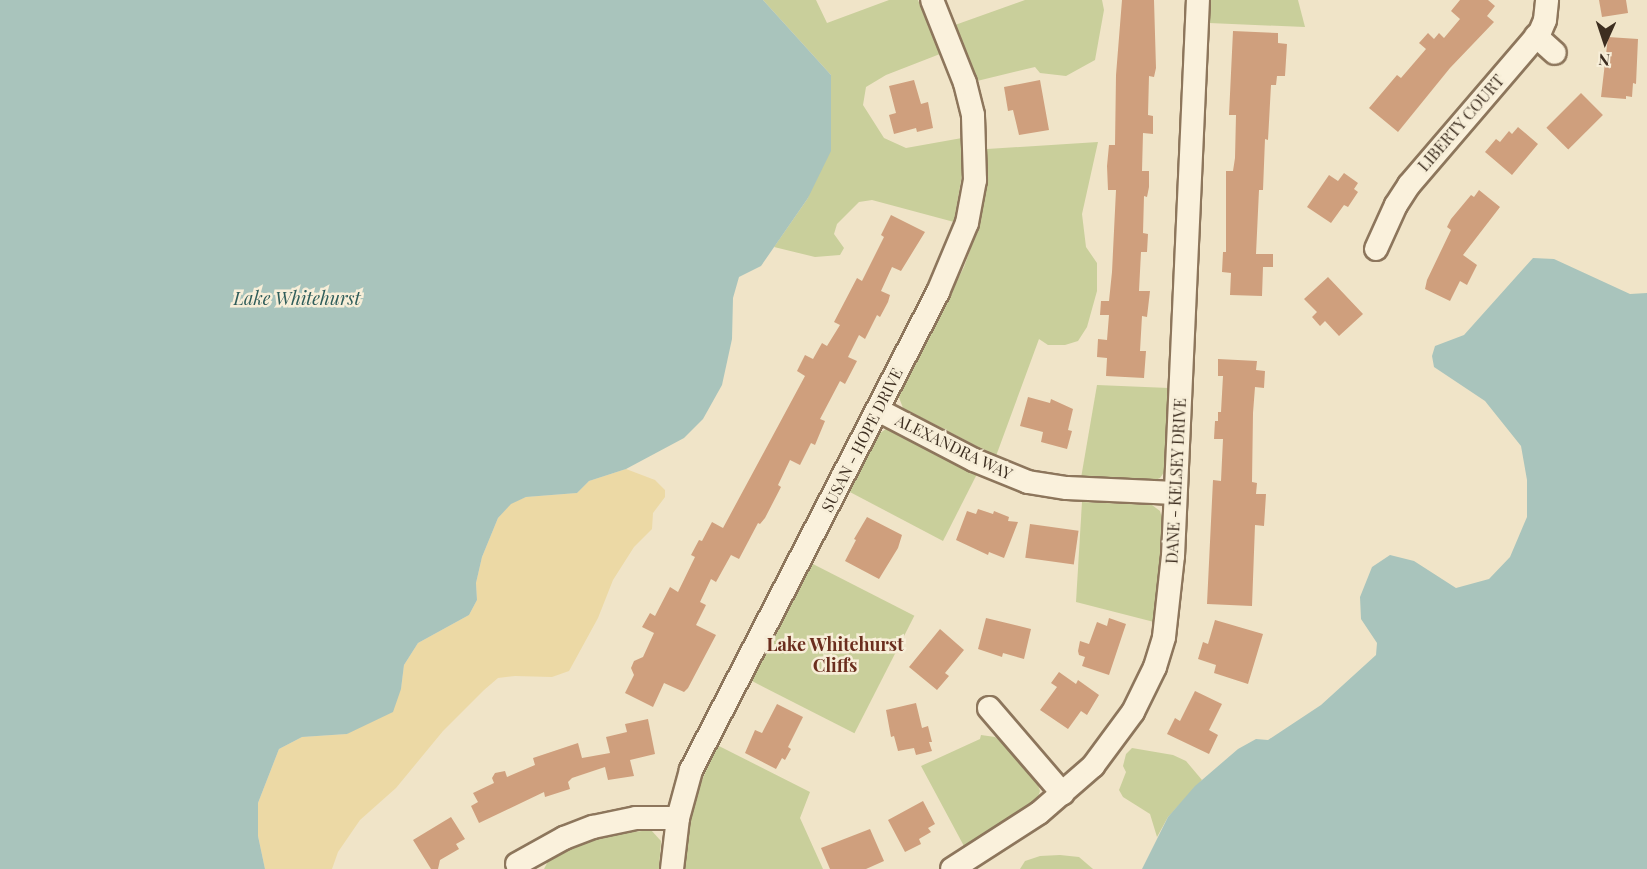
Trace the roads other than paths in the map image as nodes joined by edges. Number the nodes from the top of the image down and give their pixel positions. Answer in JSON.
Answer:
{"nodes":[{"id":1,"x":932,"y":0,"type":"edge"},
{"id":2,"x":1198,"y":0,"type":"edge"},
{"id":3,"x":1547,"y":0,"type":"edge"},
{"id":4,"x":1536,"y":36,"type":"junction"},
{"id":5,"x":1556,"y":53,"type":"dead end"},
{"id":6,"x":1376,"y":249,"type":"dead end"},
{"id":7,"x":878,"y":410,"type":"junction"},
{"id":8,"x":1175,"y":493,"type":"junction"},
{"id":9,"x":989,"y":708,"type":"dead end"},
{"id":10,"x":1063,"y":794,"type":"junction"},
{"id":11,"x":678,"y":818,"type":"junction"},
{"id":12,"x":517,"y":864,"type":"dead end"},
{"id":13,"x":672,"y":869,"type":"edge"},
{"id":14,"x":952,"y":869,"type":"edge"}],
"edges":[{"from":1,"to":7,"type":"street","name":"SUSAN - HOPE DRIVE"},
{"from":2,"to":8,"type":"street","name":"DANE - KELSEY DRIVE"},
{"from":3,"to":4,"type":"street","name":"LIBERTY COURT"},
{"from":4,"to":5,"type":"street"},
{"from":4,"to":6,"type":"street","name":"LIBERTY COURT"},
{"from":7,"to":8,"type":"street","name":"ALEXANDRA WAY"},
{"from":7,"to":11,"type":"street","name":"SUSAN - HOPE DRIVE"},
{"from":8,"to":10,"type":"street","name":"DANE - KELSEY DRIVE"},
{"from":9,"to":10,"type":"street"},
{"from":10,"to":14,"type":"street","name":"DANE - KELSEY DRIVE"},
{"from":11,"to":12,"type":"street"},
{"from":11,"to":13,"type":"street","name":"SUSAN - HOPE DRIVE"}]}
